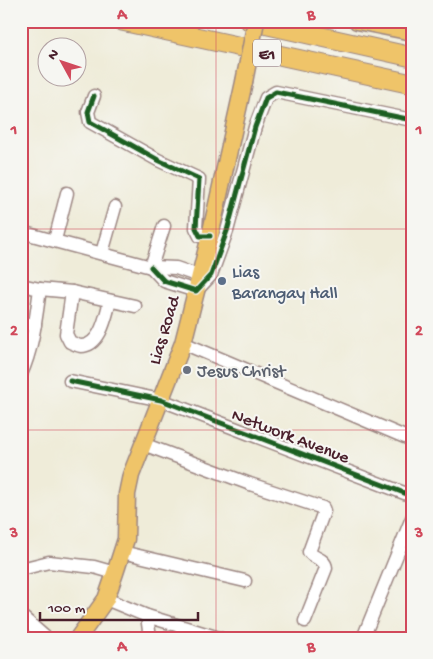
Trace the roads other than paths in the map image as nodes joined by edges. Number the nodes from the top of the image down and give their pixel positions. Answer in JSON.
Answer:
{"nodes":[{"id":1,"x":122,"y":21,"type":"edge"},
{"id":2,"x":250,"y":21,"type":"edge"},
{"id":3,"x":256,"y":21,"type":"edge"},
{"id":4,"x":357,"y":21,"type":"edge"},
{"id":5,"x":412,"y":32,"type":"edge"},
{"id":6,"x":412,"y":57,"type":"edge"},
{"id":7,"x":412,"y":84,"type":"edge"},
{"id":8,"x":94,"y":96,"type":"dead end"},
{"id":9,"x":412,"y":120,"type":"edge"},
{"id":10,"x":67,"y":193,"type":"dead end"},
{"id":11,"x":115,"y":206,"type":"dead end"},
{"id":12,"x":164,"y":226,"type":"dead end"},
{"id":13,"x":21,"y":232,"type":"edge"},
{"id":14,"x":210,"y":236,"type":"junction"},
{"id":15,"x":55,"y":240,"type":"junction"},
{"id":16,"x":102,"y":253,"type":"junction"},
{"id":17,"x":151,"y":267,"type":"junction"},
{"id":18,"x":198,"y":283,"type":"junction"},
{"id":19,"x":21,"y":285,"type":"edge"},
{"id":20,"x":40,"y":289,"type":"junction"},
{"id":21,"x":72,"y":292,"type":"junction"},
{"id":22,"x":110,"y":301,"type":"junction"},
{"id":23,"x":135,"y":306,"type":"dead end"},
{"id":24,"x":21,"y":323,"type":"edge"},
{"id":25,"x":35,"y":325,"type":"junction"},
{"id":26,"x":183,"y":342,"type":"junction"},
{"id":27,"x":21,"y":374,"type":"edge"},
{"id":28,"x":70,"y":382,"type":"dead end"},
{"id":29,"x":161,"y":400,"type":"junction"},
{"id":30,"x":412,"y":440,"type":"edge"},
{"id":31,"x":143,"y":444,"type":"junction"},
{"id":32,"x":412,"y":496,"type":"edge"},
{"id":33,"x":412,"y":518,"type":"edge"},
{"id":34,"x":122,"y":552,"type":"junction"},
{"id":35,"x":21,"y":569,"type":"edge"},
{"id":36,"x":115,"y":573,"type":"junction"},
{"id":37,"x":245,"y":581,"type":"dead end"},
{"id":38,"x":106,"y":599,"type":"junction"},
{"id":39,"x":21,"y":616,"type":"edge"},
{"id":40,"x":147,"y":616,"type":"junction"},
{"id":41,"x":305,"y":621,"type":"dead end"},
{"id":42,"x":46,"y":638,"type":"edge"},
{"id":43,"x":78,"y":638,"type":"edge"},
{"id":44,"x":150,"y":638,"type":"edge"},
{"id":45,"x":219,"y":638,"type":"edge"},
{"id":46,"x":364,"y":638,"type":"edge"}],
"edges":[{"from":1,"to":7,"type":"highway","number":"E1"},
{"from":2,"to":6,"type":"highway","number":"E1"},
{"from":3,"to":14,"type":"main road","name":"Lias Road","bridge":true},
{"from":4,"to":5,"type":"main road"},
{"from":8,"to":14,"type":"street"},
{"from":9,"to":18,"type":"street"},
{"from":10,"to":15,"type":"street"},
{"from":11,"to":16,"type":"street"},
{"from":12,"to":17,"type":"street"},
{"from":13,"to":15,"type":"street"},
{"from":14,"to":18,"type":"main road","name":"Lias Road"},
{"from":15,"to":16,"type":"street"},
{"from":16,"to":17,"type":"street"},
{"from":17,"to":18,"type":"street"},
{"from":18,"to":26,"type":"main road","name":"Lias Road"},
{"from":19,"to":20,"type":"street"},
{"from":20,"to":21,"type":"street"},
{"from":20,"to":25,"type":"street"},
{"from":21,"to":22,"type":"street"},
{"from":21,"to":22,"type":"street"},
{"from":22,"to":23,"type":"street"},
{"from":24,"to":25,"type":"street"},
{"from":25,"to":27,"type":"street"},
{"from":26,"to":29,"type":"main road","name":"Lias Road"},
{"from":26,"to":30,"type":"street"},
{"from":28,"to":29,"type":"street","name":"Network Avenue"},
{"from":29,"to":31,"type":"main road","name":"Lias Road"},
{"from":29,"to":32,"type":"street","name":"Network Avenue"},
{"from":31,"to":34,"type":"main road","name":"Lias Road"},
{"from":31,"to":41,"type":"street"},
{"from":33,"to":46,"type":"street"},
{"from":34,"to":36,"type":"main road","name":"Lias Road"},
{"from":34,"to":37,"type":"street"},
{"from":35,"to":36,"type":"street"},
{"from":36,"to":38,"type":"main road","name":"Lias Road"},
{"from":38,"to":40,"type":"street"},
{"from":38,"to":43,"type":"main road","name":"Lias Road"},
{"from":39,"to":42,"type":"street"},
{"from":40,"to":44,"type":"street"},
{"from":40,"to":45,"type":"street"}]}
